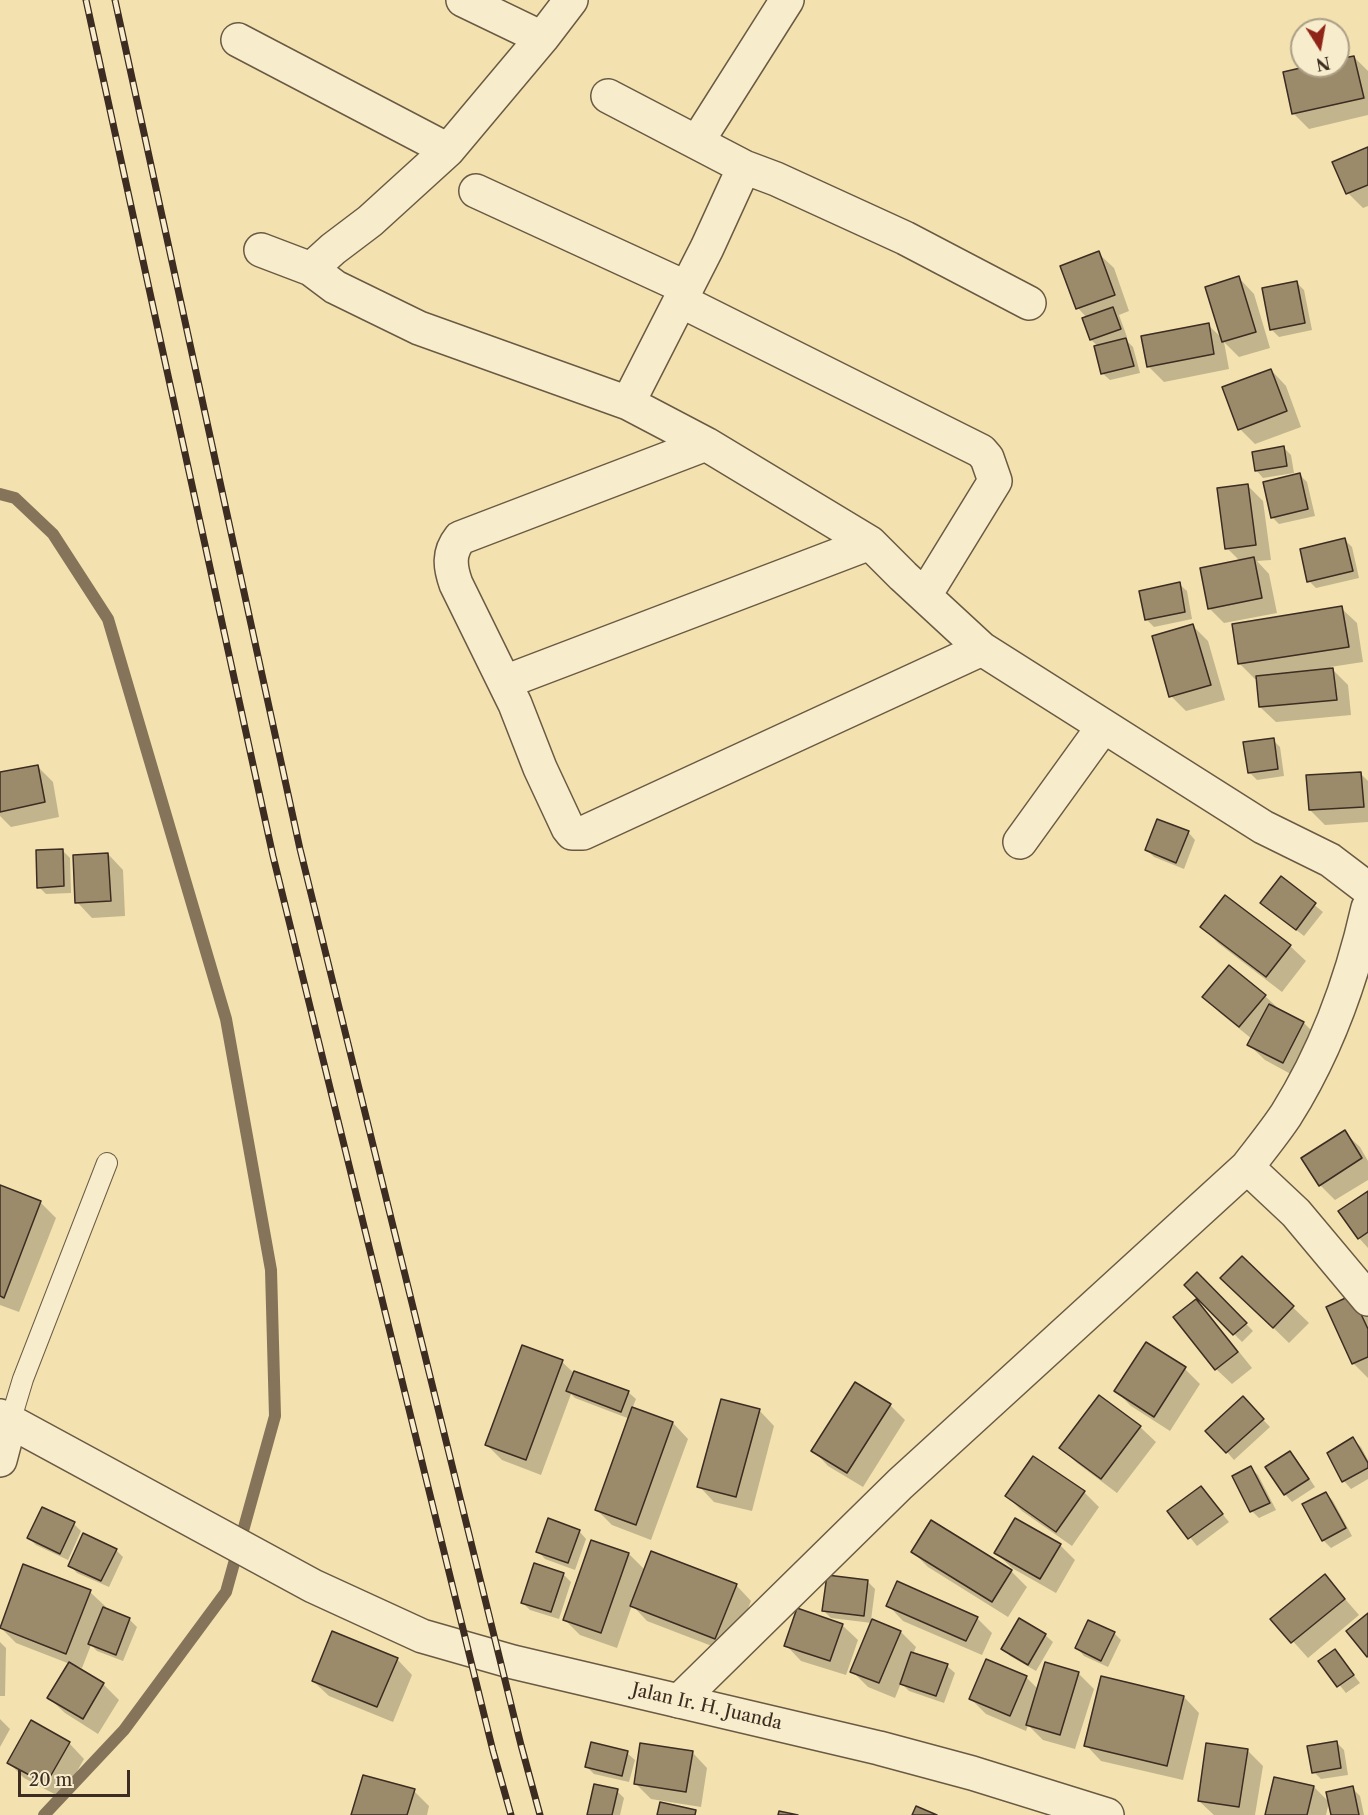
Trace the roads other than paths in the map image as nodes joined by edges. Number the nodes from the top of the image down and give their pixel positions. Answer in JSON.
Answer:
{"nodes":[{"id":1,"x":463,"y":0,"type":"edge"},
{"id":2,"x":571,"y":0,"type":"edge"},
{"id":3,"x":787,"y":0,"type":"edge"},
{"id":4,"x":542,"y":38,"type":"junction"},
{"id":5,"x":238,"y":40,"type":"dead end"},
{"id":6,"x":608,"y":96,"type":"dead end"},
{"id":7,"x":697,"y":142,"type":"junction"},
{"id":8,"x":448,"y":150,"type":"junction"},
{"id":9,"x":744,"y":167,"type":"junction"},
{"id":10,"x":476,"y":191,"type":"dead end"},
{"id":11,"x":261,"y":250,"type":"dead end"},
{"id":12,"x":311,"y":269,"type":"junction"},
{"id":13,"x":684,"y":295,"type":"junction"},
{"id":14,"x":1029,"y":303,"type":"dead end"},
{"id":15,"x":628,"y":404,"type":"junction"},
{"id":16,"x":706,"y":444,"type":"junction"},
{"id":17,"x":870,"y":543,"type":"junction"},
{"id":18,"x":925,"y":595,"type":"junction"},
{"id":19,"x":982,"y":649,"type":"junction"},
{"id":20,"x":505,"y":682,"type":"junction"},
{"id":21,"x":1103,"y":727,"type":"junction"},
{"id":22,"x":1020,"y":842,"type":"dead end"},
{"id":23,"x":1368,"y":890,"type":"edge"},
{"id":24,"x":1368,"y":908,"type":"edge"},
{"id":25,"x":107,"y":1163,"type":"dead end"},
{"id":26,"x":1247,"y":1167,"type":"junction"},
{"id":27,"x":1368,"y":1299,"type":"edge"},
{"id":28,"x":5,"y":1419,"type":"edge"},
{"id":29,"x":0,"y":1460,"type":"edge"},
{"id":30,"x":679,"y":1701,"type":"junction"},
{"id":31,"x":1107,"y":1815,"type":"edge"}],
"edges":[{"from":1,"to":4,"type":"street"},
{"from":2,"to":4,"type":"street"},
{"from":3,"to":7,"type":"street"},
{"from":4,"to":8,"type":"street"},
{"from":5,"to":8,"type":"street"},
{"from":6,"to":7,"type":"street"},
{"from":7,"to":9,"type":"street"},
{"from":8,"to":12,"type":"street"},
{"from":9,"to":13,"type":"street"},
{"from":9,"to":14,"type":"street"},
{"from":10,"to":13,"type":"street"},
{"from":11,"to":12,"type":"street"},
{"from":12,"to":15,"type":"street"},
{"from":13,"to":15,"type":"street"},
{"from":13,"to":18,"type":"street"},
{"from":15,"to":16,"type":"street"},
{"from":16,"to":17,"type":"street"},
{"from":16,"to":20,"type":"street"},
{"from":17,"to":18,"type":"street"},
{"from":17,"to":20,"type":"street"},
{"from":18,"to":19,"type":"street"},
{"from":19,"to":20,"type":"street"},
{"from":19,"to":21,"type":"street"},
{"from":21,"to":22,"type":"street"},
{"from":21,"to":23,"type":"street"},
{"from":24,"to":26,"type":"street"},
{"from":25,"to":28,"type":"lane"},
{"from":26,"to":27,"type":"street"},
{"from":26,"to":30,"type":"street"},
{"from":28,"to":29,"type":"street"},
{"from":28,"to":30,"type":"street","name":"Jalan Ir. H. Juanda"},
{"from":30,"to":31,"type":"street","name":"Jalan Ir. H. Juanda"}]}
